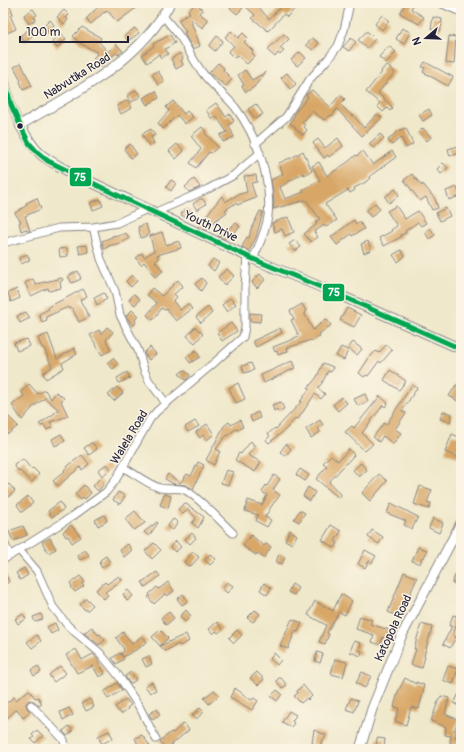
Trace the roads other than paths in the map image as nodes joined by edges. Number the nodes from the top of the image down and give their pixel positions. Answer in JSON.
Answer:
{"nodes":[{"id":1,"x":170,"y":3,"type":"edge"},
{"id":2,"x":350,"y":3,"type":"edge"},
{"id":3,"x":440,"y":3,"type":"edge"},
{"id":4,"x":461,"y":12,"type":"edge"},
{"id":5,"x":163,"y":16,"type":"junction"},
{"id":6,"x":3,"y":71,"type":"edge"},
{"id":7,"x":10,"y":105,"type":"junction"},
{"id":8,"x":3,"y":108,"type":"edge"},
{"id":9,"x":20,"y":125,"type":"junction"},
{"id":10,"x":256,"y":144,"type":"junction"},
{"id":11,"x":260,"y":153,"type":"junction"},
{"id":12,"x":151,"y":211,"type":"junction"},
{"id":13,"x":92,"y":227,"type":"junction"},
{"id":14,"x":3,"y":243,"type":"edge"},
{"id":15,"x":250,"y":258,"type":"junction"},
{"id":16,"x":461,"y":349,"type":"edge"},
{"id":17,"x":166,"y":403,"type":"junction"},
{"id":18,"x":123,"y":467,"type":"junction"},
{"id":19,"x":461,"y":523,"type":"edge"},
{"id":20,"x":233,"y":533,"type":"dead end"},
{"id":21,"x":3,"y":540,"type":"edge"},
{"id":22,"x":19,"y":550,"type":"junction"},
{"id":23,"x":10,"y":556,"type":"junction"},
{"id":24,"x":3,"y":560,"type":"edge"},
{"id":25,"x":31,"y":705,"type":"dead end"},
{"id":26,"x":156,"y":739,"type":"dead end"},
{"id":27,"x":63,"y":749,"type":"edge"},
{"id":28,"x":360,"y":749,"type":"edge"}],
"edges":[{"from":1,"to":5,"type":"street","name":"Nabvutika Road"},
{"from":2,"to":10,"type":"street"},
{"from":3,"to":4,"type":"street"},
{"from":5,"to":9,"type":"street","name":"Nabvutika Road"},
{"from":5,"to":10,"type":"street","name":"Walela Road"},
{"from":6,"to":7,"type":"street","name":"Youth Drive"},
{"from":7,"to":8,"type":"street"},
{"from":7,"to":9,"type":"street","name":"Youth Drive"},
{"from":9,"to":12,"type":"street","name":"Youth Drive"},
{"from":10,"to":11,"type":"street","name":"Walela Road"},
{"from":11,"to":12,"type":"street"},
{"from":11,"to":15,"type":"street","name":"Walela Road"},
{"from":12,"to":13,"type":"street"},
{"from":12,"to":15,"type":"street","name":"Youth Drive"},
{"from":13,"to":14,"type":"street"},
{"from":13,"to":17,"type":"street"},
{"from":15,"to":16,"type":"street","name":"Youth Drive"},
{"from":15,"to":17,"type":"street","name":"Walela Road"},
{"from":17,"to":18,"type":"street","name":"Walela Road"},
{"from":18,"to":20,"type":"street"},
{"from":18,"to":22,"type":"street","name":"Walela Road"},
{"from":19,"to":28,"type":"street","name":"Katopola Road"},
{"from":21,"to":23,"type":"street"},
{"from":22,"to":23,"type":"street","name":"Walela Road"},
{"from":22,"to":26,"type":"street"},
{"from":23,"to":24,"type":"street","name":"Walela Road"},
{"from":25,"to":27,"type":"street"}]}
